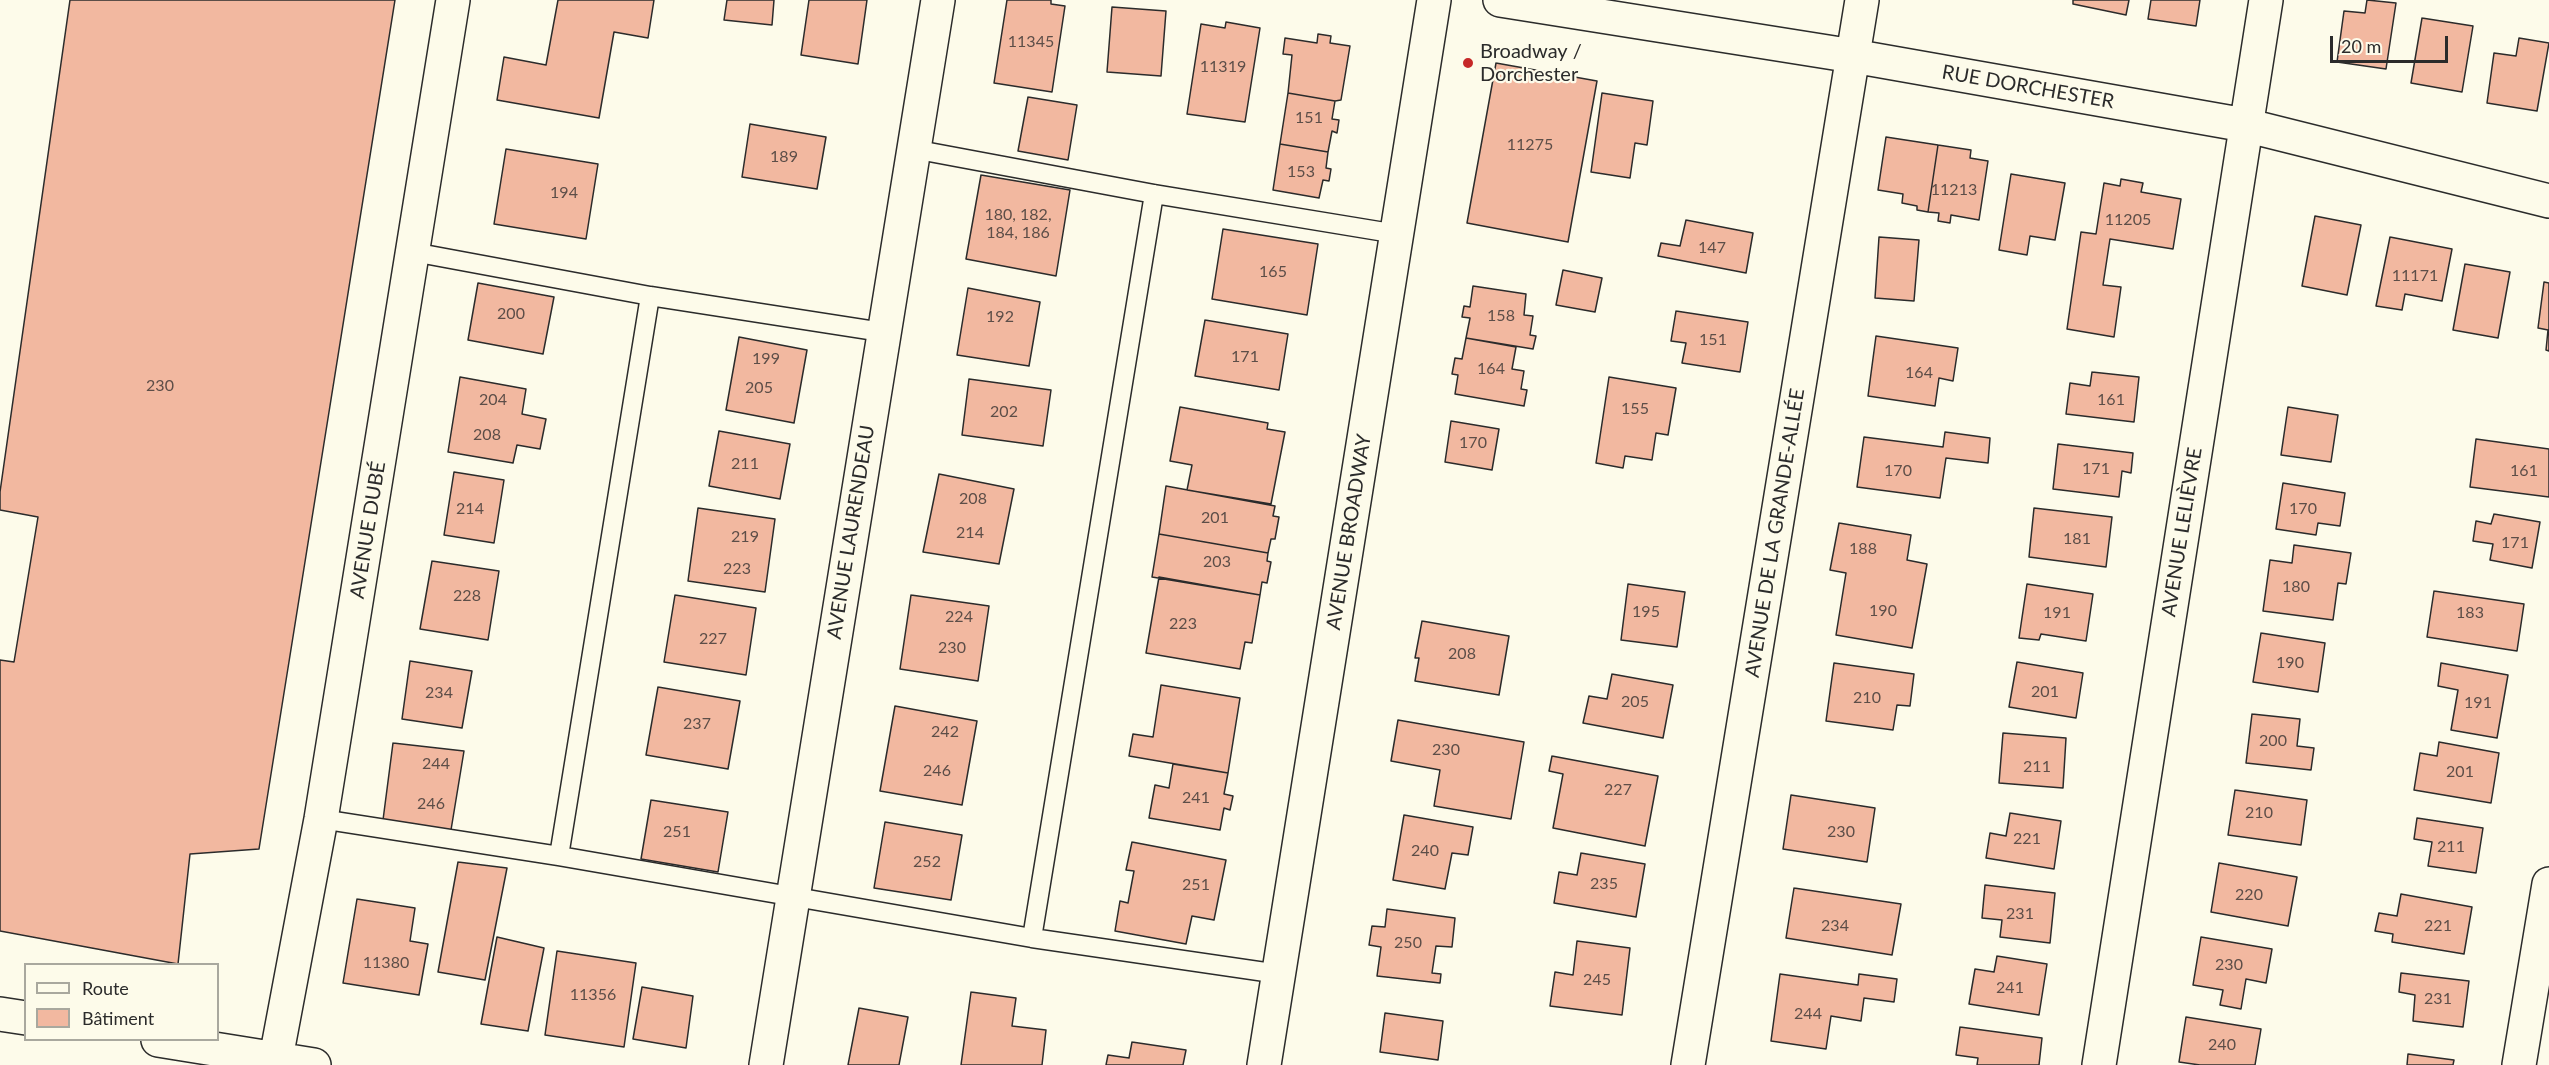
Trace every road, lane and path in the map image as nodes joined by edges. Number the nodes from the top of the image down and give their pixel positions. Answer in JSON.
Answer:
{"nodes":[{"id":1,"x":453,"y":0,"type":"edge"},
{"id":2,"x":938,"y":0,"type":"edge"},
{"id":3,"x":1434,"y":0,"type":"edge"},
{"id":4,"x":1500,"y":0,"type":"edge"},
{"id":5,"x":1862,"y":0,"type":"edge"},
{"id":6,"x":2266,"y":0,"type":"edge"},
{"id":7,"x":1853,"y":56,"type":"junction"},
{"id":8,"x":2245,"y":125,"type":"junction"},
{"id":9,"x":913,"y":149,"type":"junction"},
{"id":10,"x":1154,"y":194,"type":"junction"},
{"id":11,"x":2549,"y":201,"type":"edge"},
{"id":12,"x":1397,"y":234,"type":"junction"},
{"id":13,"x":413,"y":252,"type":"junction"},
{"id":14,"x":650,"y":296,"type":"junction"},
{"id":15,"x":882,"y":332,"type":"junction"},
{"id":16,"x":321,"y":819,"type":"junction"},
{"id":17,"x":559,"y":856,"type":"junction"},
{"id":18,"x":2549,"y":884,"type":"edge"},
{"id":19,"x":794,"y":896,"type":"junction"},
{"id":20,"x":1032,"y":938,"type":"junction"},
{"id":21,"x":1279,"y":974,"type":"junction"},
{"id":22,"x":0,"y":1014,"type":"edge"},
{"id":23,"x":24,"y":1018,"type":"edge"},
{"id":24,"x":165,"y":1041,"type":"edge"},
{"id":25,"x":276,"y":1058,"type":"junction"},
{"id":26,"x":314,"y":1065,"type":"edge"},
{"id":27,"x":766,"y":1065,"type":"edge"},
{"id":28,"x":1264,"y":1065,"type":"edge"},
{"id":29,"x":1688,"y":1065,"type":"edge"},
{"id":30,"x":2099,"y":1065,"type":"edge"},
{"id":31,"x":2519,"y":1065,"type":"edge"}],
"edges":[{"from":1,"to":13,"type":"street","name":"AVENUE DUBÉ"},
{"from":2,"to":9,"type":"street","name":"AVENUE LAURENDEAU"},
{"from":3,"to":12,"type":"street","name":"AVENUE BROADWAY"},
{"from":4,"to":7,"type":"street","name":"RUE DORCHESTER"},
{"from":5,"to":7,"type":"street","name":"AVENUE DE LA GRANDE-ALLÉE"},
{"from":6,"to":8,"type":"street","name":"AVENUE LELIÈVRE"},
{"from":7,"to":8,"type":"street","name":"RUE DORCHESTER"},
{"from":7,"to":29,"type":"street","name":"AVENUE DE LA GRANDE-ALLÉE"},
{"from":8,"to":11,"type":"street","name":"RUE DORCHESTER"},
{"from":8,"to":30,"type":"street","name":"AVENUE LELIÈVRE"},
{"from":9,"to":10,"type":"lane"},
{"from":9,"to":15,"type":"street","name":"AVENUE LAURENDEAU"},
{"from":10,"to":12,"type":"lane"},
{"from":10,"to":20,"type":"lane"},
{"from":12,"to":21,"type":"street","name":"AVENUE BROADWAY"},
{"from":13,"to":14,"type":"lane"},
{"from":13,"to":16,"type":"street","name":"AVENUE DUBÉ"},
{"from":14,"to":15,"type":"lane"},
{"from":14,"to":17,"type":"lane"},
{"from":15,"to":19,"type":"street","name":"AVENUE LAURENDEAU"},
{"from":16,"to":17,"type":"lane"},
{"from":16,"to":25,"type":"street","name":"AVENUE DUBÉ"},
{"from":17,"to":19,"type":"lane"},
{"from":18,"to":31,"type":"street"},
{"from":19,"to":20,"type":"lane"},
{"from":19,"to":27,"type":"street","name":"AVENUE LAURENDEAU"},
{"from":20,"to":21,"type":"lane"},
{"from":21,"to":28,"type":"street","name":"AVENUE BROADWAY"},
{"from":22,"to":23,"type":"street"},
{"from":24,"to":25,"type":"street"},
{"from":25,"to":26,"type":"street"}]}
